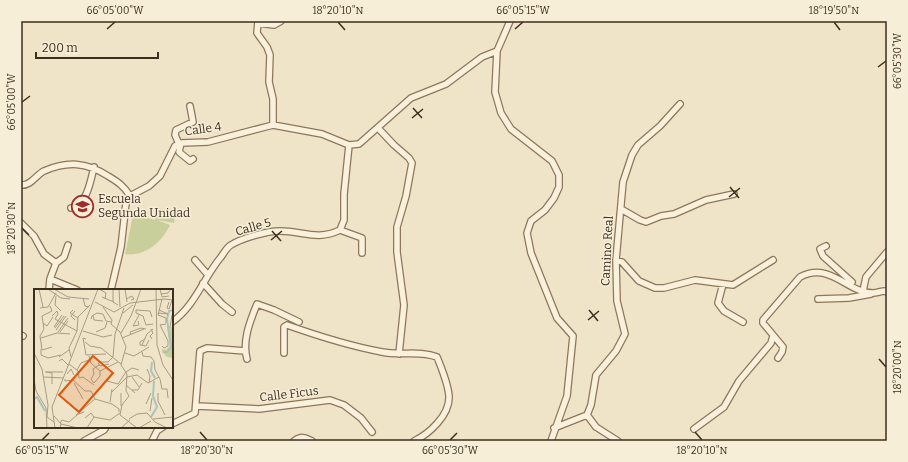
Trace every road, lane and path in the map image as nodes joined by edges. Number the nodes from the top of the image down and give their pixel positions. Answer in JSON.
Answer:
{"nodes":[{"id":1,"x":281,"y":21,"type":"edge"},
{"id":2,"x":510,"y":21,"type":"edge"},
{"id":3,"x":258,"y":22,"type":"edge"},
{"id":4,"x":497,"y":51,"type":"junction"},
{"id":5,"x":680,"y":104,"type":"dead end"},
{"id":6,"x":190,"y":106,"type":"dead end"},
{"id":7,"x":273,"y":125,"type":"junction"},
{"id":8,"x":378,"y":128,"type":"junction"},
{"id":9,"x":180,"y":144,"type":"junction"},
{"id":10,"x":349,"y":145,"type":"junction"},
{"id":11,"x":193,"y":159,"type":"dead end"},
{"id":12,"x":94,"y":167,"type":"junction"},
{"id":13,"x":21,"y":185,"type":"edge"},
{"id":14,"x":734,"y":194,"type":"dead end"},
{"id":15,"x":130,"y":196,"type":"junction"},
{"id":16,"x":71,"y":208,"type":"dead end"},
{"id":17,"x":621,"y":209,"type":"junction"},
{"id":18,"x":21,"y":222,"type":"edge"},
{"id":19,"x":340,"y":230,"type":"junction"},
{"id":20,"x":68,"y":245,"type":"dead end"},
{"id":21,"x":826,"y":246,"type":"dead end"},
{"id":22,"x":887,"y":252,"type":"edge"},
{"id":23,"x":362,"y":253,"type":"dead end"},
{"id":24,"x":196,"y":260,"type":"dead end"},
{"id":25,"x":616,"y":260,"type":"junction"},
{"id":26,"x":773,"y":260,"type":"dead end"},
{"id":27,"x":56,"y":263,"type":"junction"},
{"id":28,"x":208,"y":275,"type":"junction"},
{"id":29,"x":50,"y":279,"type":"junction"},
{"id":30,"x":203,"y":283,"type":"junction"},
{"id":31,"x":723,"y":284,"type":"junction"},
{"id":32,"x":49,"y":289,"type":"edge"},
{"id":33,"x":75,"y":289,"type":"edge"},
{"id":34,"x":111,"y":289,"type":"edge"},
{"id":35,"x":863,"y":290,"type":"junction"},
{"id":36,"x":887,"y":292,"type":"edge"},
{"id":37,"x":873,"y":294,"type":"junction"},
{"id":38,"x":818,"y":299,"type":"dead end"},
{"id":39,"x":232,"y":312,"type":"dead end"},
{"id":40,"x":173,"y":321,"type":"edge"},
{"id":41,"x":299,"y":322,"type":"dead end"},
{"id":42,"x":743,"y":322,"type":"dead end"},
{"id":43,"x":773,"y":336,"type":"junction"},
{"id":44,"x":245,"y":351,"type":"junction"},
{"id":45,"x":284,"y":353,"type":"dead end"},
{"id":46,"x":398,"y":354,"type":"junction"},
{"id":47,"x":778,"y":358,"type":"dead end"},
{"id":48,"x":247,"y":360,"type":"dead end"},
{"id":49,"x":197,"y":406,"type":"junction"},
{"id":50,"x":587,"y":415,"type":"junction"},
{"id":51,"x":173,"y":424,"type":"edge"},
{"id":52,"x":105,"y":428,"type":"edge"},
{"id":53,"x":162,"y":428,"type":"edge"},
{"id":54,"x":554,"y":428,"type":"junction"},
{"id":55,"x":694,"y":429,"type":"dead end"},
{"id":56,"x":372,"y":432,"type":"dead end"},
{"id":57,"x":84,"y":441,"type":"edge"},
{"id":58,"x":152,"y":441,"type":"edge"},
{"id":59,"x":294,"y":441,"type":"edge"},
{"id":60,"x":312,"y":441,"type":"edge"},
{"id":61,"x":414,"y":441,"type":"edge"},
{"id":62,"x":551,"y":441,"type":"edge"},
{"id":63,"x":618,"y":441,"type":"edge"}],
"edges":[{"from":1,"to":3,"type":"street"},
{"from":2,"to":4,"type":"street"},
{"from":3,"to":7,"type":"street"},
{"from":4,"to":8,"type":"street"},
{"from":4,"to":54,"type":"street"},
{"from":5,"to":17,"type":"street","name":"Camino Real"},
{"from":6,"to":9,"type":"street"},
{"from":7,"to":9,"type":"street","name":"Calle 4"},
{"from":7,"to":10,"type":"street","name":"Calle 4"},
{"from":8,"to":10,"type":"street"},
{"from":8,"to":46,"type":"street"},
{"from":9,"to":11,"type":"street"},
{"from":9,"to":15,"type":"street","name":"Calle 4"},
{"from":10,"to":19,"type":"street"},
{"from":12,"to":13,"type":"street"},
{"from":12,"to":15,"type":"street"},
{"from":12,"to":16,"type":"street"},
{"from":14,"to":17,"type":"street"},
{"from":15,"to":34,"type":"street"},
{"from":17,"to":25,"type":"street","name":"Camino Real"},
{"from":18,"to":27,"type":"street"},
{"from":19,"to":23,"type":"street"},
{"from":19,"to":28,"type":"street","name":"Calle 5"},
{"from":20,"to":27,"type":"street"},
{"from":21,"to":35,"type":"street"},
{"from":22,"to":35,"type":"street"},
{"from":24,"to":28,"type":"street"},
{"from":25,"to":31,"type":"street"},
{"from":25,"to":50,"type":"street","name":"Camino Real"},
{"from":26,"to":31,"type":"street"},
{"from":27,"to":29,"type":"street"},
{"from":28,"to":30,"type":"street","name":"Calle 5"},
{"from":29,"to":32,"type":"street"},
{"from":29,"to":33,"type":"street"},
{"from":30,"to":39,"type":"street"},
{"from":30,"to":40,"type":"street","name":"Calle 5"},
{"from":31,"to":42,"type":"street"},
{"from":35,"to":37,"type":"street"},
{"from":35,"to":43,"type":"street"},
{"from":36,"to":37,"type":"street"},
{"from":37,"to":38,"type":"street"},
{"from":41,"to":44,"type":"street"},
{"from":43,"to":47,"type":"street"},
{"from":43,"to":55,"type":"street"},
{"from":44,"to":48,"type":"street"},
{"from":44,"to":49,"type":"street"},
{"from":45,"to":46,"type":"street"},
{"from":46,"to":61,"type":"street"},
{"from":49,"to":51,"type":"street"},
{"from":49,"to":56,"type":"street","name":"Calle Ficus"},
{"from":50,"to":54,"type":"street"},
{"from":50,"to":63,"type":"street"},
{"from":52,"to":57,"type":"street"},
{"from":53,"to":58,"type":"street"},
{"from":54,"to":62,"type":"street"},
{"from":59,"to":60,"type":"street"}]}
